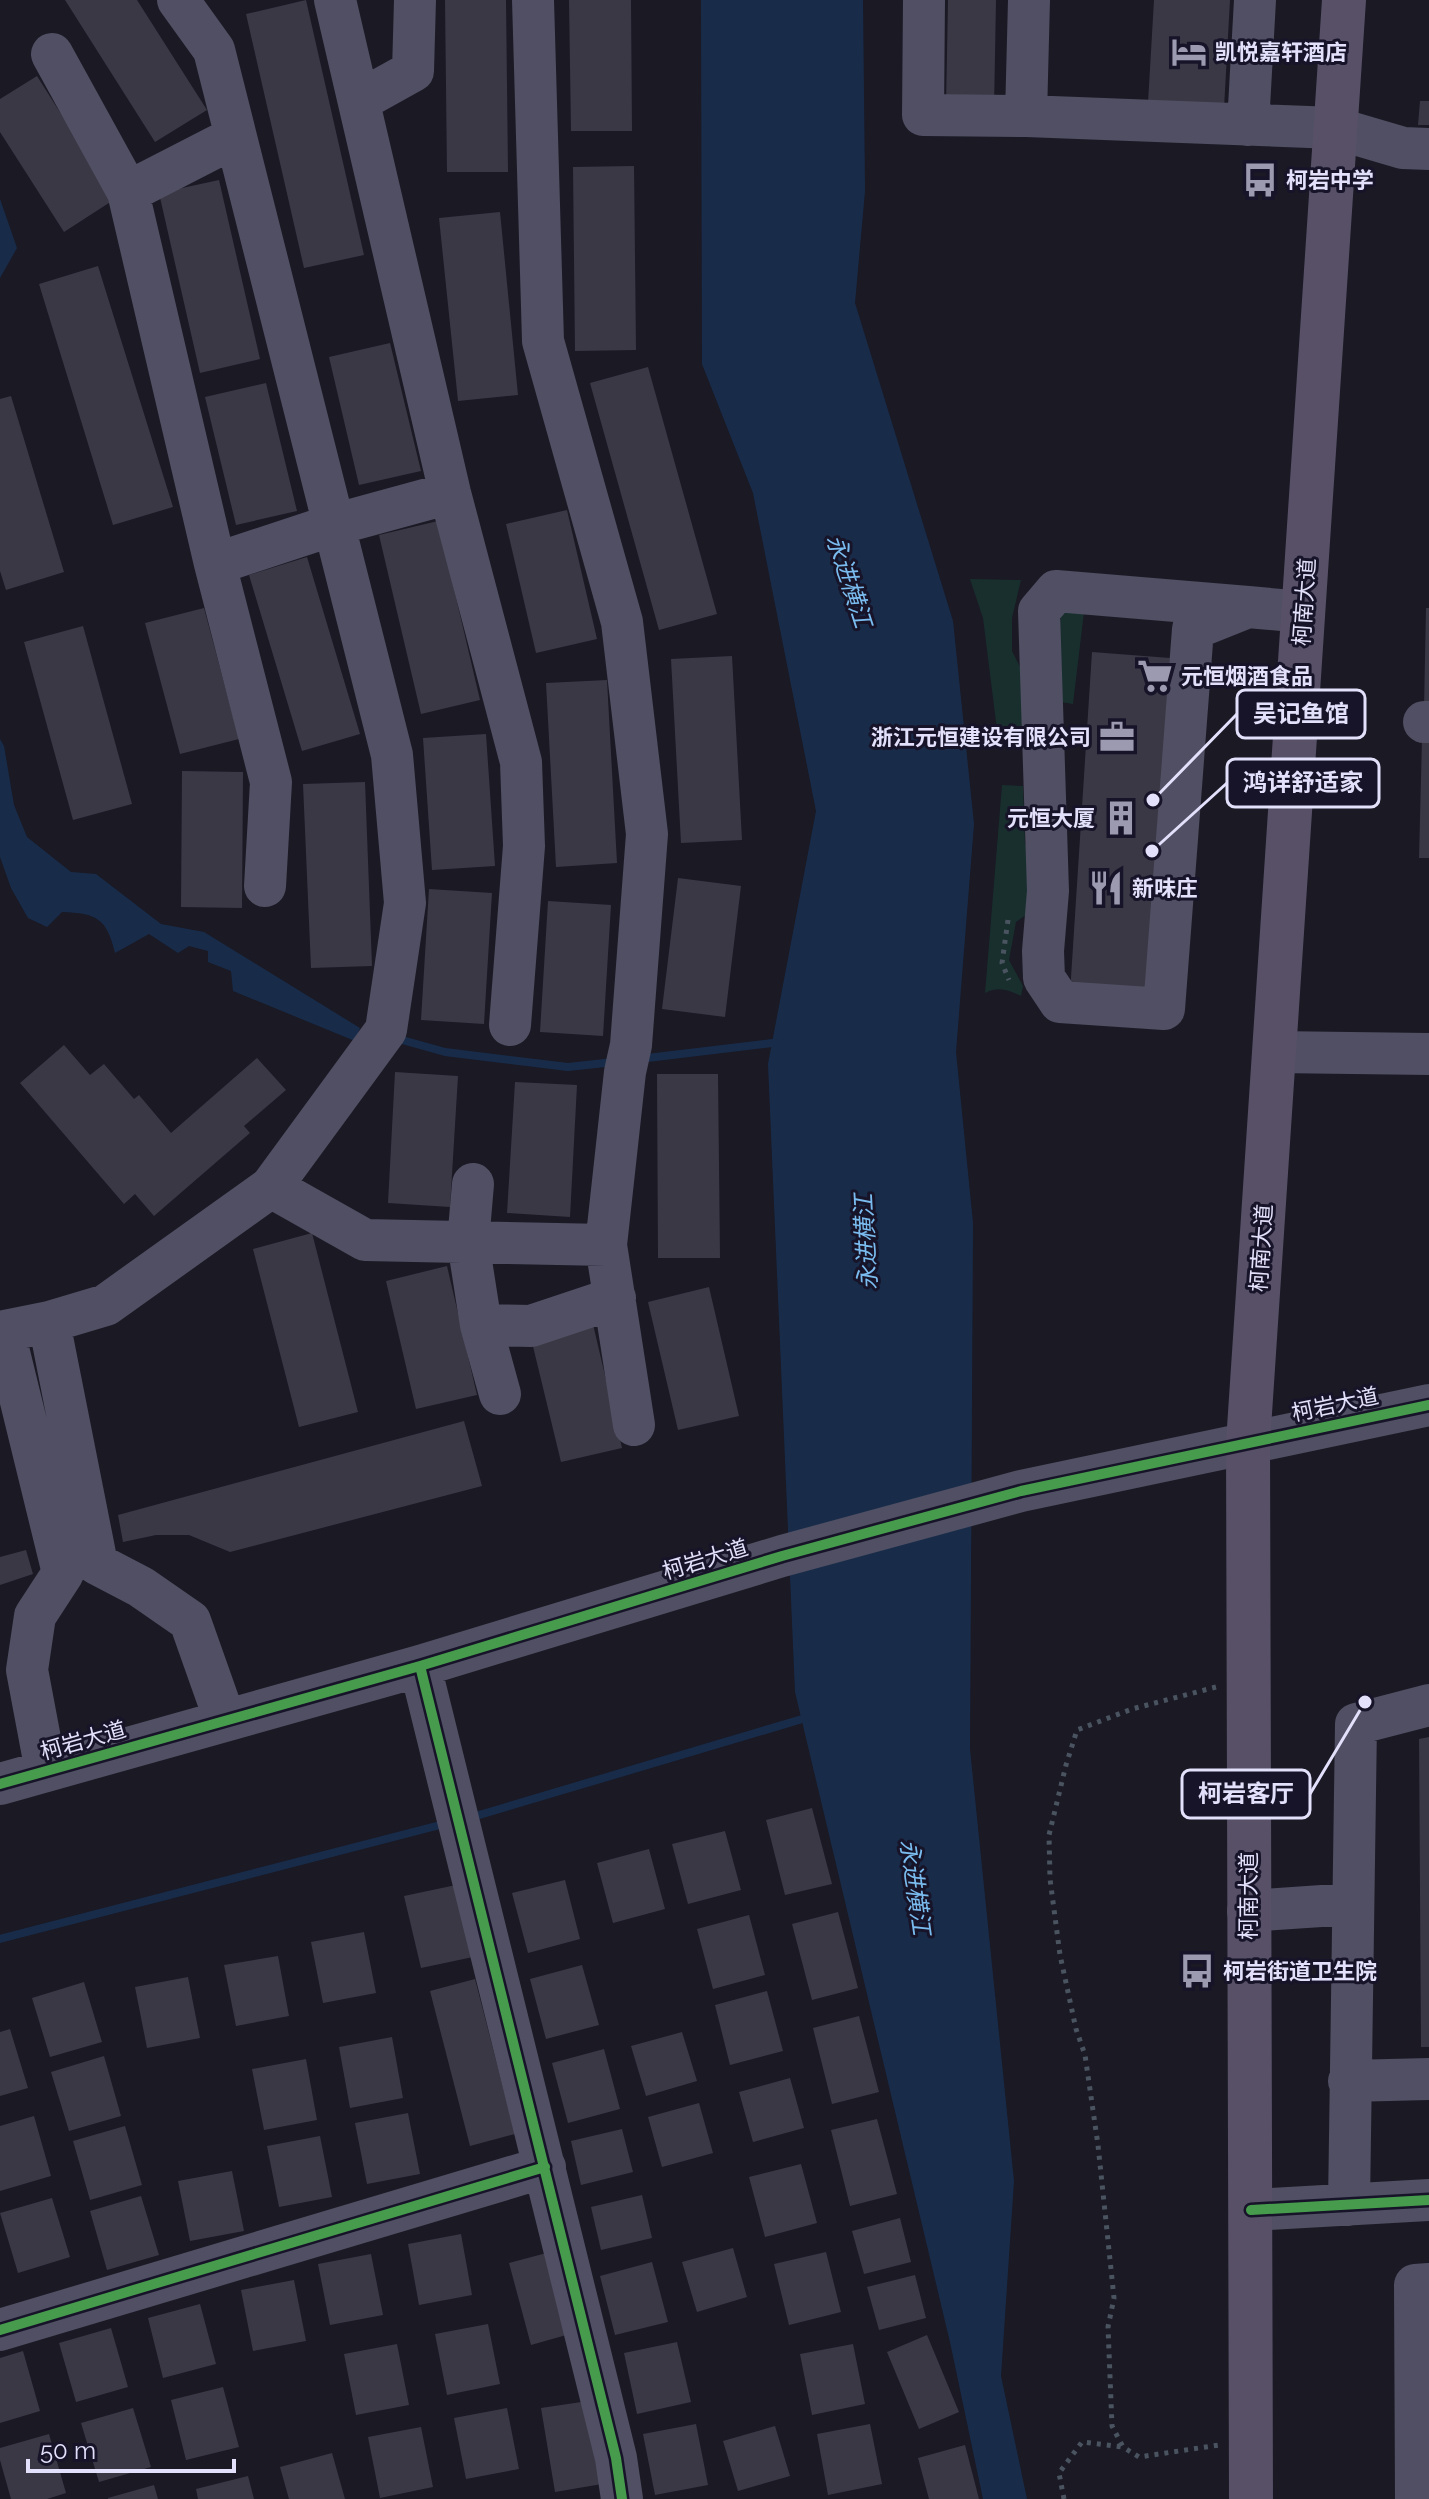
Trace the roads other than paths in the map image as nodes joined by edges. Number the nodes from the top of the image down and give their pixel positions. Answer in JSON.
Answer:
{"nodes":[{"id":1,"x":178,"y":0,"type":"edge"},
{"id":2,"x":335,"y":0,"type":"edge"},
{"id":3,"x":415,"y":0,"type":"edge"},
{"id":4,"x":533,"y":0,"type":"edge"},
{"id":5,"x":924,"y":0,"type":"edge"},
{"id":6,"x":1029,"y":0,"type":"edge"},
{"id":7,"x":1255,"y":0,"type":"edge"},
{"id":8,"x":1344,"y":0,"type":"edge"},
{"id":9,"x":52,"y":54,"type":"dead end"},
{"id":10,"x":359,"y":101,"type":"junction"},
{"id":11,"x":1026,"y":116,"type":"junction"},
{"id":12,"x":1248,"y":125,"type":"junction"},
{"id":13,"x":1335,"y":128,"type":"junction"},
{"id":14,"x":235,"y":137,"type":"junction"},
{"id":15,"x":1429,"y":149,"type":"edge"},
{"id":16,"x":128,"y":192,"type":"junction"},
{"id":17,"x":450,"y":493,"type":"junction"},
{"id":18,"x":333,"y":525,"type":"junction"},
{"id":19,"x":215,"y":564,"type":"junction"},
{"id":20,"x":1248,"y":607,"type":"junction"},
{"id":21,"x":1303,"y":612,"type":"junction"},
{"id":22,"x":265,"y":886,"type":"dead end"},
{"id":23,"x":510,"y":1025,"type":"dead end"},
{"id":24,"x":1274,"y":1052,"type":"junction"},
{"id":25,"x":1429,"y":1054,"type":"edge"},
{"id":26,"x":473,"y":1184,"type":"dead end"},
{"id":27,"x":271,"y":1187,"type":"junction"},
{"id":28,"x":468,"y":1242,"type":"junction"},
{"id":29,"x":606,"y":1245,"type":"junction"},
{"id":30,"x":615,"y":1298,"type":"junction"},
{"id":31,"x":49,"y":1322,"type":"junction"},
{"id":32,"x":481,"y":1325,"type":"junction"},
{"id":33,"x":2,"y":1332,"type":"edge"},
{"id":34,"x":500,"y":1394,"type":"dead end"},
{"id":35,"x":1429,"y":1405,"type":"edge"},
{"id":36,"x":634,"y":1425,"type":"dead end"},
{"id":37,"x":1248,"y":1443,"type":"junction"},
{"id":38,"x":420,"y":1666,"type":"junction"},
{"id":39,"x":1429,"y":1705,"type":"edge"},
{"id":40,"x":225,"y":1720,"type":"junction"},
{"id":41,"x":46,"y":1771,"type":"junction"},
{"id":42,"x":0,"y":1784,"type":"edge"},
{"id":43,"x":1351,"y":1904,"type":"junction"},
{"id":44,"x":1248,"y":1911,"type":"junction"},
{"id":45,"x":1429,"y":2079,"type":"edge"},
{"id":46,"x":1349,"y":2081,"type":"junction"},
{"id":47,"x":545,"y":2167,"type":"junction"},
{"id":48,"x":1429,"y":2200,"type":"edge"},
{"id":49,"x":1349,"y":2205,"type":"junction"},
{"id":50,"x":1251,"y":2210,"type":"junction"},
{"id":51,"x":1429,"y":2284,"type":"edge"},
{"id":52,"x":0,"y":2330,"type":"edge"},
{"id":53,"x":622,"y":2499,"type":"edge"},
{"id":54,"x":1251,"y":2499,"type":"edge"},
{"id":55,"x":1416,"y":2499,"type":"edge"}],
"edges":[{"from":1,"to":14,"type":"street"},
{"from":2,"to":10,"type":"street"},
{"from":3,"to":10,"type":"street"},
{"from":4,"to":29,"type":"street"},
{"from":5,"to":11,"type":"street"},
{"from":6,"to":11,"type":"street"},
{"from":7,"to":12,"type":"street"},
{"from":8,"to":13,"type":"main road","name":"柯南大道"},
{"from":9,"to":16,"type":"street"},
{"from":10,"to":17,"type":"street"},
{"from":11,"to":12,"type":"street"},
{"from":12,"to":13,"type":"street"},
{"from":13,"to":15,"type":"street"},
{"from":13,"to":21,"type":"main road","name":"柯南大道"},
{"from":14,"to":16,"type":"street"},
{"from":14,"to":18,"type":"street"},
{"from":16,"to":19,"type":"street"},
{"from":17,"to":18,"type":"street"},
{"from":17,"to":23,"type":"street"},
{"from":18,"to":19,"type":"street"},
{"from":18,"to":27,"type":"street"},
{"from":19,"to":22,"type":"street"},
{"from":20,"to":20,"type":"street"},
{"from":20,"to":21,"type":"street"},
{"from":21,"to":24,"type":"main road","name":"柯南大道"},
{"from":24,"to":25,"type":"street"},
{"from":24,"to":37,"type":"main road","name":"柯南大道"},
{"from":26,"to":28,"type":"street"},
{"from":27,"to":28,"type":"street"},
{"from":27,"to":31,"type":"street"},
{"from":28,"to":29,"type":"street"},
{"from":28,"to":32,"type":"street"},
{"from":29,"to":30,"type":"street"},
{"from":30,"to":32,"type":"street"},
{"from":30,"to":36,"type":"street"},
{"from":31,"to":33,"type":"street"},
{"from":31,"to":40,"type":"street"},
{"from":32,"to":34,"type":"street"},
{"from":33,"to":41,"type":"street"},
{"from":35,"to":37,"type":"street","name":"柯岩大道"},
{"from":37,"to":38,"type":"street","name":"柯岩大道"},
{"from":37,"to":44,"type":"main road","name":"柯南大道"},
{"from":38,"to":40,"type":"street","name":"柯岩大道"},
{"from":38,"to":47,"type":"street"},
{"from":39,"to":43,"type":"street"},
{"from":40,"to":41,"type":"street","name":"柯岩大道"},
{"from":41,"to":42,"type":"street","name":"柯岩大道"},
{"from":43,"to":44,"type":"street"},
{"from":43,"to":46,"type":"street"},
{"from":44,"to":50,"type":"main road","name":"柯南大道"},
{"from":45,"to":46,"type":"street"},
{"from":46,"to":49,"type":"street"},
{"from":47,"to":52,"type":"street"},
{"from":47,"to":53,"type":"street"},
{"from":48,"to":49,"type":"street"},
{"from":49,"to":50,"type":"street"},
{"from":50,"to":54,"type":"main road","name":"柯南大道"},
{"from":51,"to":55,"type":"street"}]}
